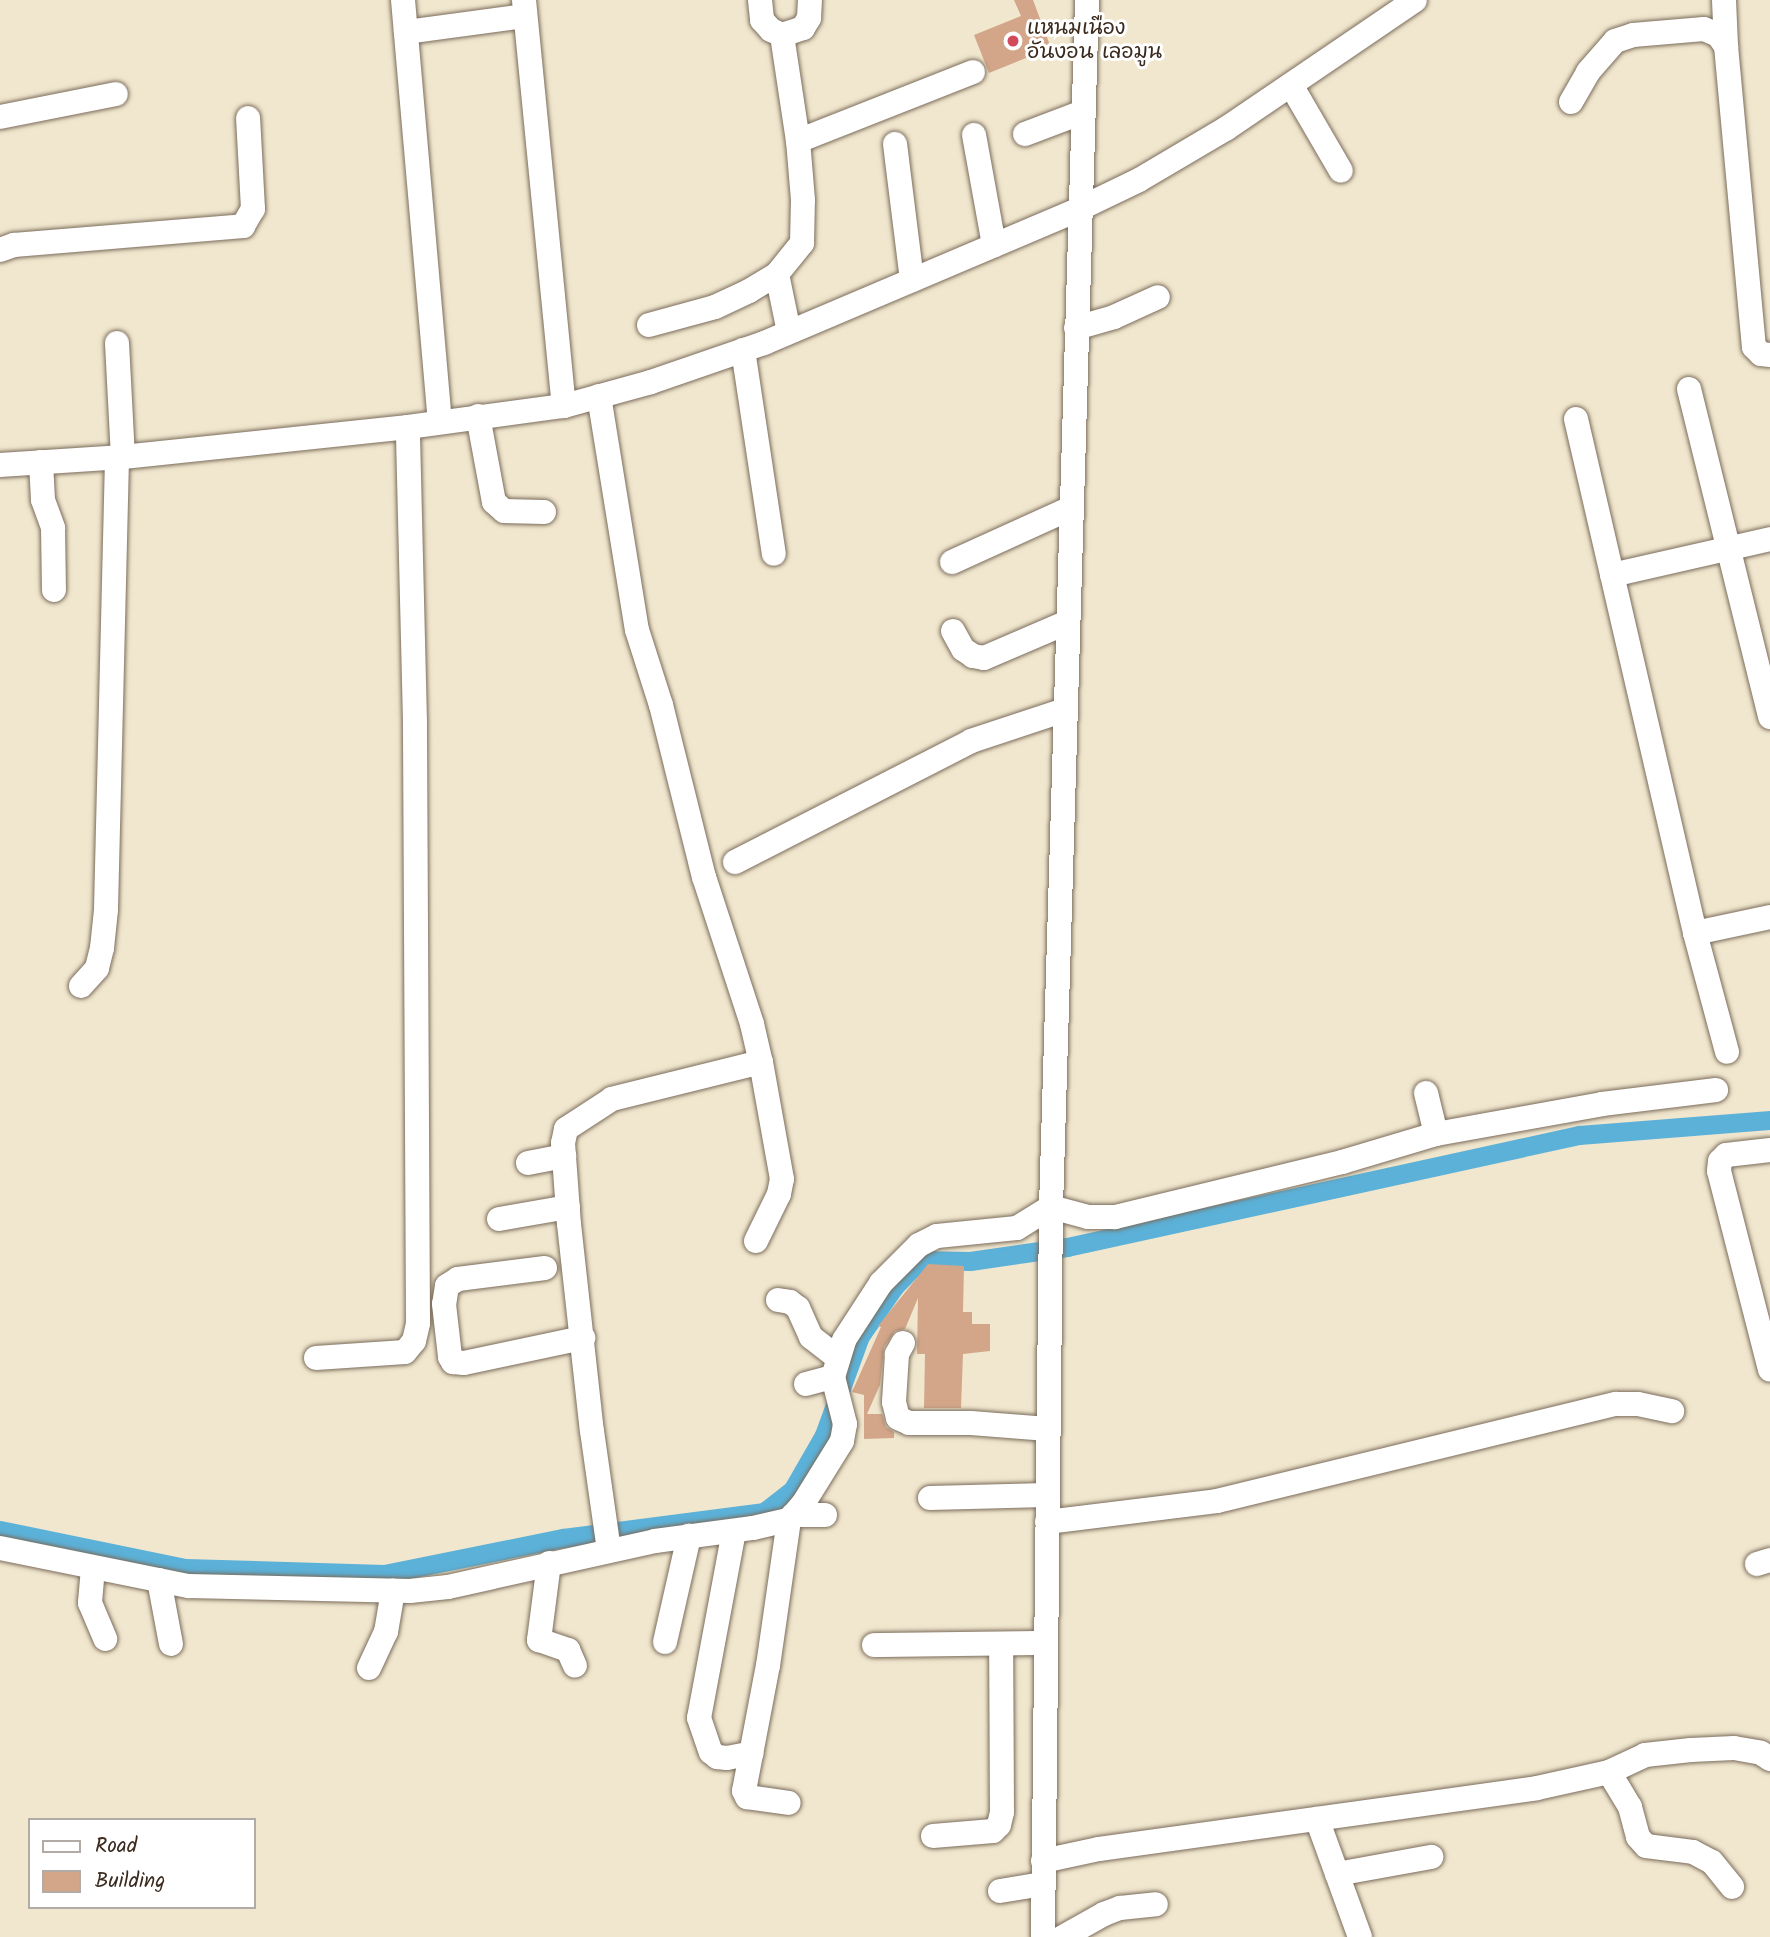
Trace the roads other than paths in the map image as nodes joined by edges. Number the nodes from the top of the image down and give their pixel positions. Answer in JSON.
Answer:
{"nodes":[{"id":1,"x":403,"y":0,"type":"edge"},
{"id":2,"x":760,"y":0,"type":"edge"},
{"id":3,"x":810,"y":0,"type":"edge"},
{"id":4,"x":1087,"y":0,"type":"edge"},
{"id":5,"x":1415,"y":0,"type":"edge"},
{"id":6,"x":1724,"y":0,"type":"edge"},
{"id":7,"x":524,"y":8,"type":"edge"},
{"id":8,"x":406,"y":32,"type":"junction"},
{"id":9,"x":782,"y":35,"type":"junction"},
{"id":10,"x":1726,"y":46,"type":"junction"},
{"id":11,"x":973,"y":72,"type":"dead end"},
{"id":12,"x":1291,"y":85,"type":"junction"},
{"id":13,"x":116,"y":94,"type":"dead end"},
{"id":14,"x":1572,"y":102,"type":"dead end"},
{"id":15,"x":1083,"y":112,"type":"junction"},
{"id":16,"x":0,"y":117,"type":"edge"},
{"id":17,"x":248,"y":118,"type":"dead end"},
{"id":18,"x":1025,"y":134,"type":"dead end"},
{"id":19,"x":974,"y":135,"type":"dead end"},
{"id":20,"x":798,"y":141,"type":"junction"},
{"id":21,"x":895,"y":144,"type":"dead end"},
{"id":22,"x":1341,"y":171,"type":"dead end"},
{"id":23,"x":1079,"y":209,"type":"junction"},
{"id":24,"x":995,"y":245,"type":"junction"},
{"id":25,"x":0,"y":250,"type":"edge"},
{"id":26,"x":777,"y":274,"type":"junction"},
{"id":27,"x":912,"y":280,"type":"junction"},
{"id":28,"x":1158,"y":297,"type":"dead end"},
{"id":29,"x":649,"y":325,"type":"dead end"},
{"id":30,"x":1076,"y":328,"type":"junction"},
{"id":31,"x":789,"y":332,"type":"junction"},
{"id":32,"x":117,"y":343,"type":"dead end"},
{"id":33,"x":743,"y":350,"type":"junction"},
{"id":34,"x":1770,"y":355,"type":"edge"},
{"id":35,"x":1689,"y":389,"type":"dead end"},
{"id":36,"x":599,"y":396,"type":"junction"},
{"id":37,"x":564,"y":406,"type":"junction"},
{"id":38,"x":478,"y":416,"type":"junction"},
{"id":39,"x":1576,"y":419,"type":"dead end"},
{"id":40,"x":440,"y":421,"type":"junction"},
{"id":41,"x":408,"y":427,"type":"junction"},
{"id":42,"x":120,"y":457,"type":"junction"},
{"id":43,"x":41,"y":462,"type":"junction"},
{"id":44,"x":0,"y":465,"type":"edge"},
{"id":45,"x":1069,"y":509,"type":"junction"},
{"id":46,"x":544,"y":512,"type":"dead end"},
{"id":47,"x":1770,"y":539,"type":"edge"},
{"id":48,"x":1729,"y":550,"type":"junction"},
{"id":49,"x":774,"y":554,"type":"dead end"},
{"id":50,"x":952,"y":562,"type":"dead end"},
{"id":51,"x":1612,"y":575,"type":"junction"},
{"id":52,"x":54,"y":590,"type":"dead end"},
{"id":53,"x":1068,"y":622,"type":"junction"},
{"id":54,"x":953,"y":631,"type":"dead end"},
{"id":55,"x":1066,"y":710,"type":"junction"},
{"id":56,"x":1770,"y":717,"type":"edge"},
{"id":57,"x":735,"y":862,"type":"dead end"},
{"id":58,"x":1770,"y":917,"type":"edge"},
{"id":59,"x":1695,"y":933,"type":"junction"},
{"id":60,"x":82,"y":986,"type":"dead end"},
{"id":61,"x":1727,"y":1052,"type":"dead end"},
{"id":62,"x":761,"y":1062,"type":"junction"},
{"id":63,"x":1716,"y":1090,"type":"dead end"},
{"id":64,"x":1426,"y":1093,"type":"dead end"},
{"id":65,"x":1436,"y":1134,"type":"junction"},
{"id":66,"x":1770,"y":1150,"type":"edge"},
{"id":67,"x":564,"y":1156,"type":"junction"},
{"id":68,"x":528,"y":1163,"type":"dead end"},
{"id":69,"x":568,"y":1207,"type":"junction"},
{"id":70,"x":1051,"y":1217,"type":"junction"},
{"id":71,"x":499,"y":1219,"type":"dead end"},
{"id":72,"x":755,"y":1241,"type":"dead end"},
{"id":73,"x":545,"y":1268,"type":"dead end"},
{"id":74,"x":778,"y":1300,"type":"dead end"},
{"id":75,"x":583,"y":1338,"type":"junction"},
{"id":76,"x":904,"y":1343,"type":"dead end"},
{"id":77,"x":316,"y":1358,"type":"dead end"},
{"id":78,"x":1770,"y":1370,"type":"edge"},
{"id":79,"x":806,"y":1384,"type":"dead end"},
{"id":80,"x":837,"y":1384,"type":"junction"},
{"id":81,"x":1672,"y":1411,"type":"dead end"},
{"id":82,"x":1048,"y":1429,"type":"junction"},
{"id":83,"x":1047,"y":1494,"type":"junction"},
{"id":84,"x":930,"y":1498,"type":"dead end"},
{"id":85,"x":825,"y":1515,"type":"dead end"},
{"id":86,"x":791,"y":1517,"type":"junction"},
{"id":87,"x":1047,"y":1522,"type":"junction"},
{"id":88,"x":734,"y":1531,"type":"junction"},
{"id":89,"x":607,"y":1536,"type":"junction"},
{"id":90,"x":689,"y":1536,"type":"junction"},
{"id":91,"x":0,"y":1548,"type":"edge"},
{"id":92,"x":549,"y":1563,"type":"junction"},
{"id":93,"x":93,"y":1568,"type":"junction"},
{"id":94,"x":159,"y":1580,"type":"junction"},
{"id":95,"x":393,"y":1591,"type":"junction"},
{"id":96,"x":105,"y":1639,"type":"dead end"},
{"id":97,"x":665,"y":1642,"type":"dead end"},
{"id":98,"x":1045,"y":1643,"type":"junction"},
{"id":99,"x":171,"y":1644,"type":"dead end"},
{"id":100,"x":1001,"y":1644,"type":"junction"},
{"id":101,"x":874,"y":1646,"type":"dead end"},
{"id":102,"x":575,"y":1666,"type":"dead end"},
{"id":103,"x":369,"y":1668,"type":"dead end"},
{"id":104,"x":752,"y":1753,"type":"junction"},
{"id":105,"x":1770,"y":1759,"type":"edge"},
{"id":106,"x":1609,"y":1772,"type":"junction"},
{"id":107,"x":789,"y":1803,"type":"dead end"},
{"id":108,"x":1317,"y":1819,"type":"junction"},
{"id":109,"x":933,"y":1836,"type":"dead end"},
{"id":110,"x":1431,"y":1857,"type":"dead end"},
{"id":111,"x":1043,"y":1872,"type":"junction"},
{"id":112,"x":1337,"y":1874,"type":"junction"},
{"id":113,"x":1732,"y":1888,"type":"dead end"},
{"id":114,"x":1000,"y":1891,"type":"dead end"},
{"id":115,"x":1156,"y":1904,"type":"dead end"},
{"id":116,"x":1043,"y":1937,"type":"edge"},
{"id":117,"x":1063,"y":1937,"type":"edge"},
{"id":118,"x":1360,"y":1937,"type":"edge"}],
"edges":[{"from":1,"to":8,"type":"street"},
{"from":2,"to":9,"type":"street"},
{"from":3,"to":9,"type":"street"},
{"from":4,"to":15,"type":"street"},
{"from":5,"to":12,"type":"street"},
{"from":6,"to":10,"type":"street"},
{"from":7,"to":8,"type":"street"},
{"from":7,"to":37,"type":"street"},
{"from":8,"to":40,"type":"street"},
{"from":9,"to":20,"type":"street"},
{"from":10,"to":14,"type":"street"},
{"from":10,"to":34,"type":"street"},
{"from":11,"to":20,"type":"street"},
{"from":12,"to":22,"type":"street"},
{"from":12,"to":23,"type":"street"},
{"from":13,"to":16,"type":"street"},
{"from":15,"to":18,"type":"street"},
{"from":15,"to":23,"type":"street"},
{"from":17,"to":25,"type":"street"},
{"from":19,"to":24,"type":"street"},
{"from":20,"to":26,"type":"street"},
{"from":21,"to":27,"type":"street"},
{"from":23,"to":24,"type":"street"},
{"from":23,"to":30,"type":"street"},
{"from":24,"to":27,"type":"street"},
{"from":26,"to":29,"type":"street"},
{"from":26,"to":31,"type":"street"},
{"from":27,"to":31,"type":"street"},
{"from":28,"to":30,"type":"street"},
{"from":30,"to":45,"type":"street"},
{"from":31,"to":33,"type":"street"},
{"from":32,"to":42,"type":"street"},
{"from":33,"to":36,"type":"street"},
{"from":33,"to":49,"type":"street"},
{"from":35,"to":48,"type":"street"},
{"from":36,"to":37,"type":"street"},
{"from":36,"to":62,"type":"street"},
{"from":37,"to":38,"type":"street"},
{"from":38,"to":40,"type":"street"},
{"from":38,"to":46,"type":"street"},
{"from":39,"to":51,"type":"street"},
{"from":40,"to":41,"type":"street"},
{"from":41,"to":42,"type":"street"},
{"from":41,"to":77,"type":"street"},
{"from":42,"to":43,"type":"street"},
{"from":42,"to":60,"type":"street"},
{"from":43,"to":44,"type":"street"},
{"from":43,"to":52,"type":"street"},
{"from":45,"to":50,"type":"street"},
{"from":45,"to":53,"type":"street"},
{"from":47,"to":48,"type":"street"},
{"from":48,"to":51,"type":"street"},
{"from":48,"to":56,"type":"street"},
{"from":51,"to":59,"type":"street"},
{"from":53,"to":54,"type":"street"},
{"from":53,"to":55,"type":"street"},
{"from":55,"to":57,"type":"street"},
{"from":55,"to":70,"type":"street"},
{"from":58,"to":59,"type":"street"},
{"from":59,"to":61,"type":"street"},
{"from":62,"to":67,"type":"street"},
{"from":62,"to":72,"type":"street"},
{"from":63,"to":65,"type":"street"},
{"from":64,"to":65,"type":"street"},
{"from":65,"to":70,"type":"street"},
{"from":66,"to":78,"type":"street"},
{"from":67,"to":68,"type":"street"},
{"from":67,"to":69,"type":"street"},
{"from":69,"to":71,"type":"street"},
{"from":69,"to":75,"type":"street"},
{"from":70,"to":80,"type":"street"},
{"from":70,"to":82,"type":"street"},
{"from":73,"to":75,"type":"street"},
{"from":74,"to":80,"type":"street"},
{"from":75,"to":89,"type":"street"},
{"from":76,"to":82,"type":"street"},
{"from":79,"to":80,"type":"street"},
{"from":80,"to":86,"type":"street"},
{"from":81,"to":87,"type":"street"},
{"from":82,"to":83,"type":"street"},
{"from":83,"to":84,"type":"street"},
{"from":83,"to":87,"type":"street"},
{"from":85,"to":86,"type":"street"},
{"from":86,"to":88,"type":"street"},
{"from":86,"to":104,"type":"street"},
{"from":87,"to":98,"type":"street"},
{"from":88,"to":90,"type":"street"},
{"from":88,"to":104,"type":"street"},
{"from":89,"to":90,"type":"street"},
{"from":89,"to":92,"type":"street"},
{"from":90,"to":97,"type":"street"},
{"from":91,"to":93,"type":"street"},
{"from":92,"to":95,"type":"street"},
{"from":92,"to":102,"type":"street"},
{"from":93,"to":94,"type":"street"},
{"from":93,"to":96,"type":"street"},
{"from":94,"to":95,"type":"street"},
{"from":94,"to":99,"type":"street"},
{"from":95,"to":103,"type":"street"},
{"from":98,"to":100,"type":"street"},
{"from":98,"to":111,"type":"street"},
{"from":100,"to":101,"type":"street"},
{"from":100,"to":109,"type":"street"},
{"from":104,"to":107,"type":"street"},
{"from":105,"to":106,"type":"street"},
{"from":106,"to":108,"type":"street"},
{"from":106,"to":113,"type":"street"},
{"from":108,"to":111,"type":"street"},
{"from":108,"to":112,"type":"street"},
{"from":110,"to":112,"type":"street"},
{"from":111,"to":114,"type":"street"},
{"from":111,"to":116,"type":"street"},
{"from":112,"to":118,"type":"street"},
{"from":115,"to":117,"type":"street"}]}
